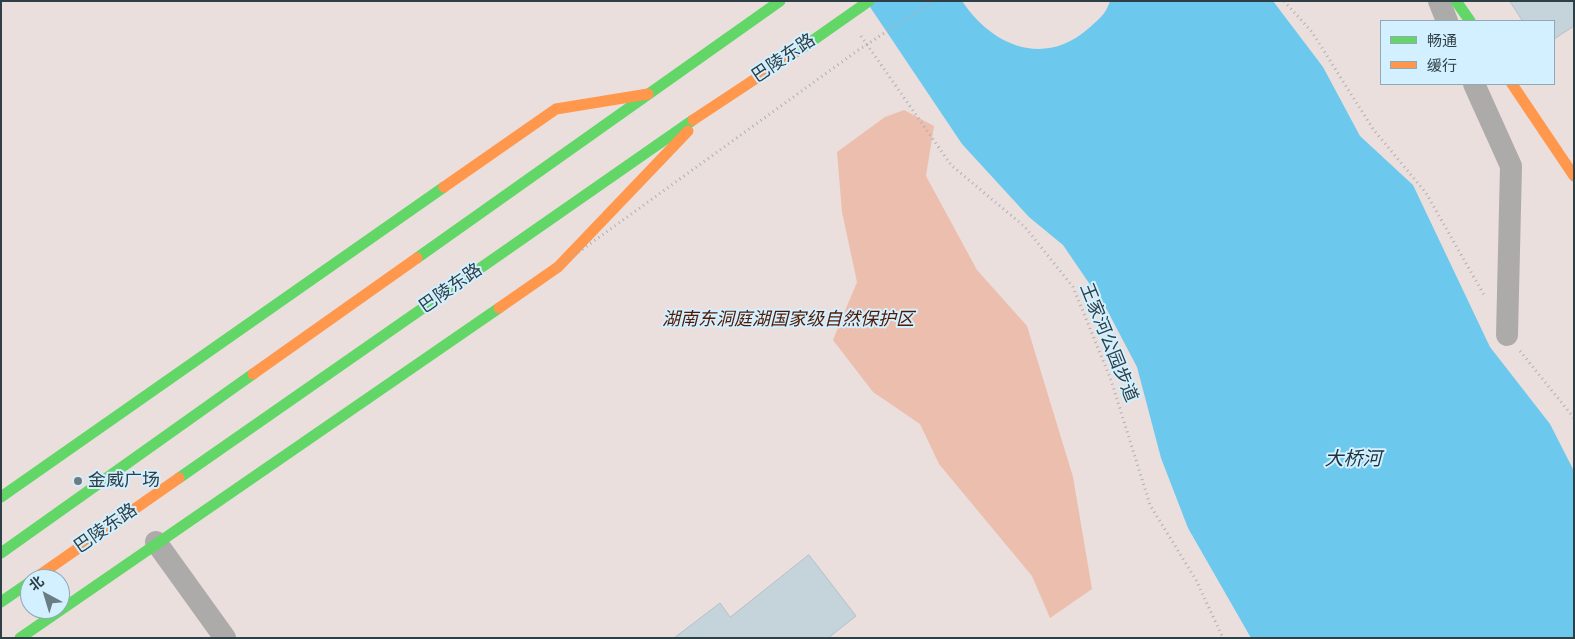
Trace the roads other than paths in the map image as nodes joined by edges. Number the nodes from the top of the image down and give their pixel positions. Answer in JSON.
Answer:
{"nodes":[{"id":1,"x":780,"y":1,"type":"edge"},
{"id":2,"x":869,"y":1,"type":"edge"},
{"id":3,"x":1439,"y":1,"type":"edge"},
{"id":4,"x":1456,"y":1,"type":"edge"},
{"id":5,"x":1447,"y":20,"type":"edge"},
{"id":6,"x":1469,"y":20,"type":"edge"},
{"id":7,"x":1474,"y":85,"type":"edge"},
{"id":8,"x":1513,"y":85,"type":"edge"},
{"id":9,"x":648,"y":94,"type":"junction"},
{"id":10,"x":710,"y":108,"type":"junction"},
{"id":11,"x":1574,"y":176,"type":"edge"},
{"id":12,"x":1507,"y":335,"type":"road end"},
{"id":13,"x":1,"y":497,"type":"edge"},
{"id":14,"x":156,"y":542,"type":"junction"},
{"id":15,"x":1,"y":553,"type":"edge"},
{"id":16,"x":48,"y":569,"type":"edge"},
{"id":17,"x":20,"y":589,"type":"edge"},
{"id":18,"x":1,"y":602,"type":"edge"},
{"id":19,"x":20,"y":638,"type":"edge"},
{"id":20,"x":225,"y":638,"type":"edge"}],
"edges":[{"from":1,"to":9,"type":"main road"},
{"from":2,"to":10,"type":"main road","name":"巴陵东路","bridge":true},
{"from":3,"to":5,"type":"street"},
{"from":4,"to":6,"type":"main road"},
{"from":7,"to":12,"type":"street"},
{"from":8,"to":11,"type":"main road"},
{"from":9,"to":13,"type":"main road"},
{"from":9,"to":15,"type":"main road"},
{"from":10,"to":14,"type":"main road"},
{"from":10,"to":16,"type":"main road","name":"巴陵东路"},
{"from":14,"to":19,"type":"main road"},
{"from":14,"to":20,"type":"street"},
{"from":17,"to":18,"type":"main road"}]}
